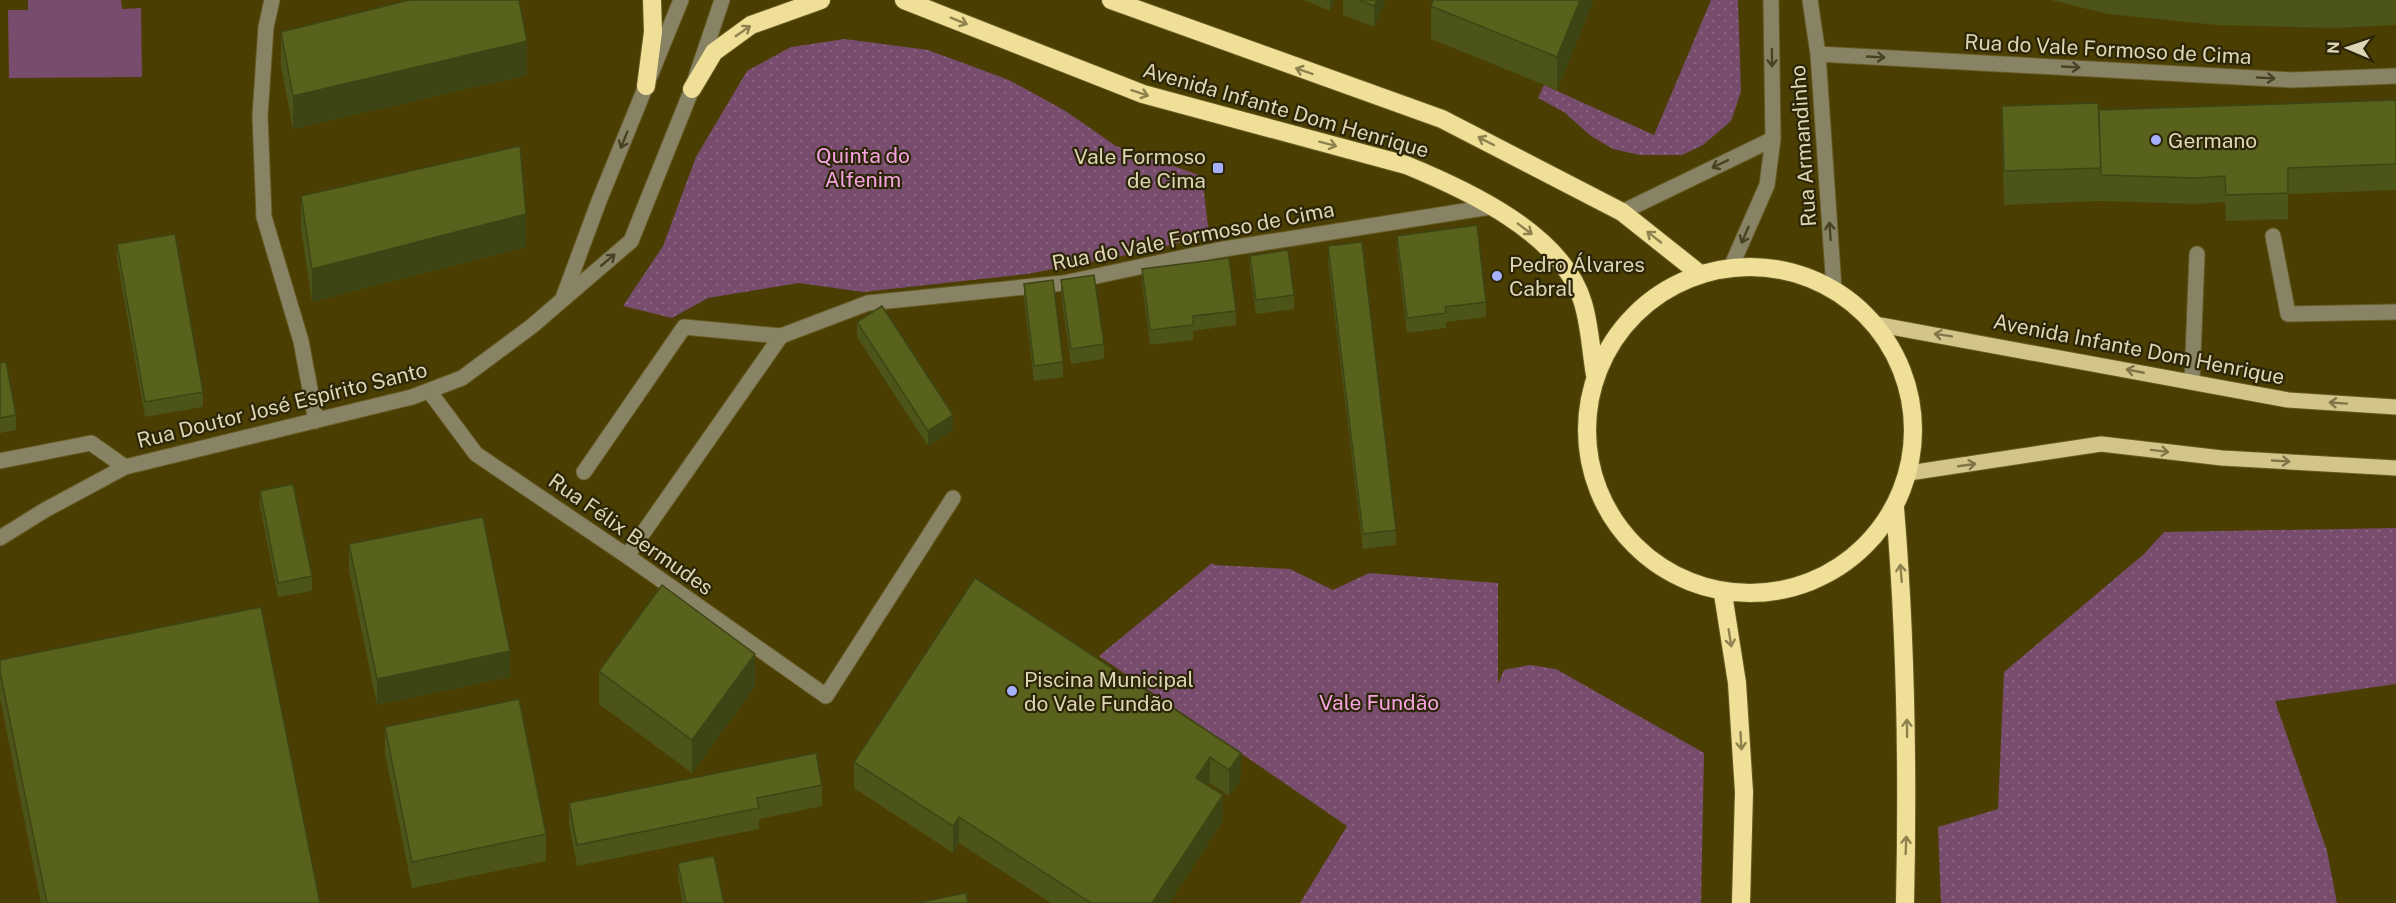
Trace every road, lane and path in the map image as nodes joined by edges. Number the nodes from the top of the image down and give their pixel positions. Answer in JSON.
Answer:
{"nodes":[{"id":1,"x":272,"y":0,"type":"edge"},
{"id":2,"x":652,"y":0,"type":"edge"},
{"id":3,"x":681,"y":0,"type":"edge"},
{"id":4,"x":722,"y":0,"type":"edge"},
{"id":5,"x":821,"y":0,"type":"edge"},
{"id":6,"x":904,"y":0,"type":"edge"},
{"id":7,"x":1111,"y":0,"type":"edge"},
{"id":8,"x":1771,"y":0,"type":"edge"},
{"id":9,"x":1809,"y":0,"type":"edge"},
{"id":10,"x":1818,"y":54,"type":"junction"},
{"id":11,"x":2396,"y":76,"type":"edge"},
{"id":12,"x":646,"y":86,"type":"junction"},
{"id":13,"x":692,"y":89,"type":"junction"},
{"id":14,"x":1773,"y":139,"type":"junction"},
{"id":15,"x":1490,"y":207,"type":"junction"},
{"id":16,"x":1622,"y":212,"type":"junction"},
{"id":17,"x":2272,"y":236,"type":"dead end"},
{"id":18,"x":2197,"y":254,"type":"dead end"},
{"id":19,"x":1731,"y":267,"type":"junction"},
{"id":20,"x":1700,"y":274,"type":"junction"},
{"id":21,"x":1834,"y":289,"type":"junction"},
{"id":22,"x":563,"y":298,"type":"junction"},
{"id":23,"x":2396,"y":312,"type":"edge"},
{"id":24,"x":1875,"y":324,"type":"junction"},
{"id":25,"x":781,"y":336,"type":"junction"},
{"id":26,"x":1595,"y":375,"type":"junction"},
{"id":27,"x":2192,"y":382,"type":"junction"},
{"id":28,"x":429,"y":391,"type":"junction"},
{"id":29,"x":2396,"y":407,"type":"edge"},
{"id":30,"x":316,"y":421,"type":"junction"},
{"id":31,"x":0,"y":460,"type":"edge"},
{"id":32,"x":125,"y":467,"type":"junction"},
{"id":33,"x":2396,"y":468,"type":"edge"},
{"id":34,"x":584,"y":472,"type":"dead end"},
{"id":35,"x":1909,"y":473,"type":"junction"},
{"id":36,"x":953,"y":498,"type":"dead end"},
{"id":37,"x":1895,"y":508,"type":"junction"},
{"id":38,"x":0,"y":538,"type":"edge"},
{"id":39,"x":627,"y":556,"type":"junction"},
{"id":40,"x":1723,"y":594,"type":"junction"},
{"id":41,"x":1741,"y":903,"type":"edge"},
{"id":42,"x":1905,"y":903,"type":"edge"}],
"edges":[{"from":1,"to":30,"type":"street"},
{"from":2,"to":12,"type":"highway"},
{"from":3,"to":12,"type":"street","name":"Rua Doutor José Espírito Santo"},
{"from":4,"to":13,"type":"street","name":"Rua Doutor José Espírito Santo"},
{"from":13,"to":5,"type":"highway","one_way":true},
{"from":6,"to":15,"type":"highway","name":"Avenida Infante Dom Henrique","one_way":true},
{"from":16,"to":7,"type":"highway","name":"Avenida Infante Dom Henrique","one_way":true},
{"from":8,"to":14,"type":"street","name":"Rua Armandinho","one_way":true},
{"from":9,"to":10,"type":"street","name":"Rua Armandinho"},
{"from":10,"to":11,"type":"street","name":"Rua do Vale Formoso de Cima","one_way":true},
{"from":21,"to":10,"type":"street","name":"Rua Armandinho","one_way":true},
{"from":12,"to":22,"type":"street","name":"Rua Doutor José Espírito Santo","one_way":true},
{"from":22,"to":13,"type":"street","name":"Rua Doutor José Espírito Santo","one_way":true},
{"from":14,"to":16,"type":"street","one_way":true},
{"from":14,"to":19,"type":"street","name":"Rua Armandinho","one_way":true},
{"from":15,"to":25,"type":"street","name":"Rua do Vale Formoso de Cima"},
{"from":15,"to":26,"type":"highway","name":"Avenida Infante Dom Henrique","one_way":true},
{"from":20,"to":16,"type":"highway","name":"Avenida Infante Dom Henrique","one_way":true},
{"from":17,"to":23,"type":"street"},
{"from":18,"to":27,"type":"street"},
{"from":19,"to":20,"type":"highway"},
{"from":19,"to":21,"type":"highway"},
{"from":20,"to":26,"type":"highway"},
{"from":21,"to":24,"type":"highway"},
{"from":22,"to":28,"type":"street","name":"Rua Doutor José Espírito Santo"},
{"from":27,"to":24,"type":"main road","name":"Avenida Infante Dom Henrique","one_way":true},
{"from":24,"to":35,"type":"highway"},
{"from":25,"to":34,"type":"street"},
{"from":25,"to":39,"type":"street"},
{"from":26,"to":40,"type":"highway"},
{"from":29,"to":27,"type":"main road","name":"Avenida Infante Dom Henrique","one_way":true},
{"from":28,"to":30,"type":"street","name":"Rua Doutor José Espírito Santo"},
{"from":28,"to":39,"type":"street","name":"Rua Félix Bermudes"},
{"from":30,"to":32,"type":"street","name":"Rua Doutor José Espírito Santo"},
{"from":31,"to":32,"type":"street"},
{"from":32,"to":38,"type":"street","name":"Rua Doutor José Espírito Santo"},
{"from":35,"to":33,"type":"main road","one_way":true},
{"from":35,"to":37,"type":"highway"},
{"from":36,"to":39,"type":"street","name":"Rua Félix Bermudes"},
{"from":37,"to":40,"type":"highway"},
{"from":42,"to":37,"type":"highway","one_way":true},
{"from":40,"to":41,"type":"highway","one_way":true}]}
